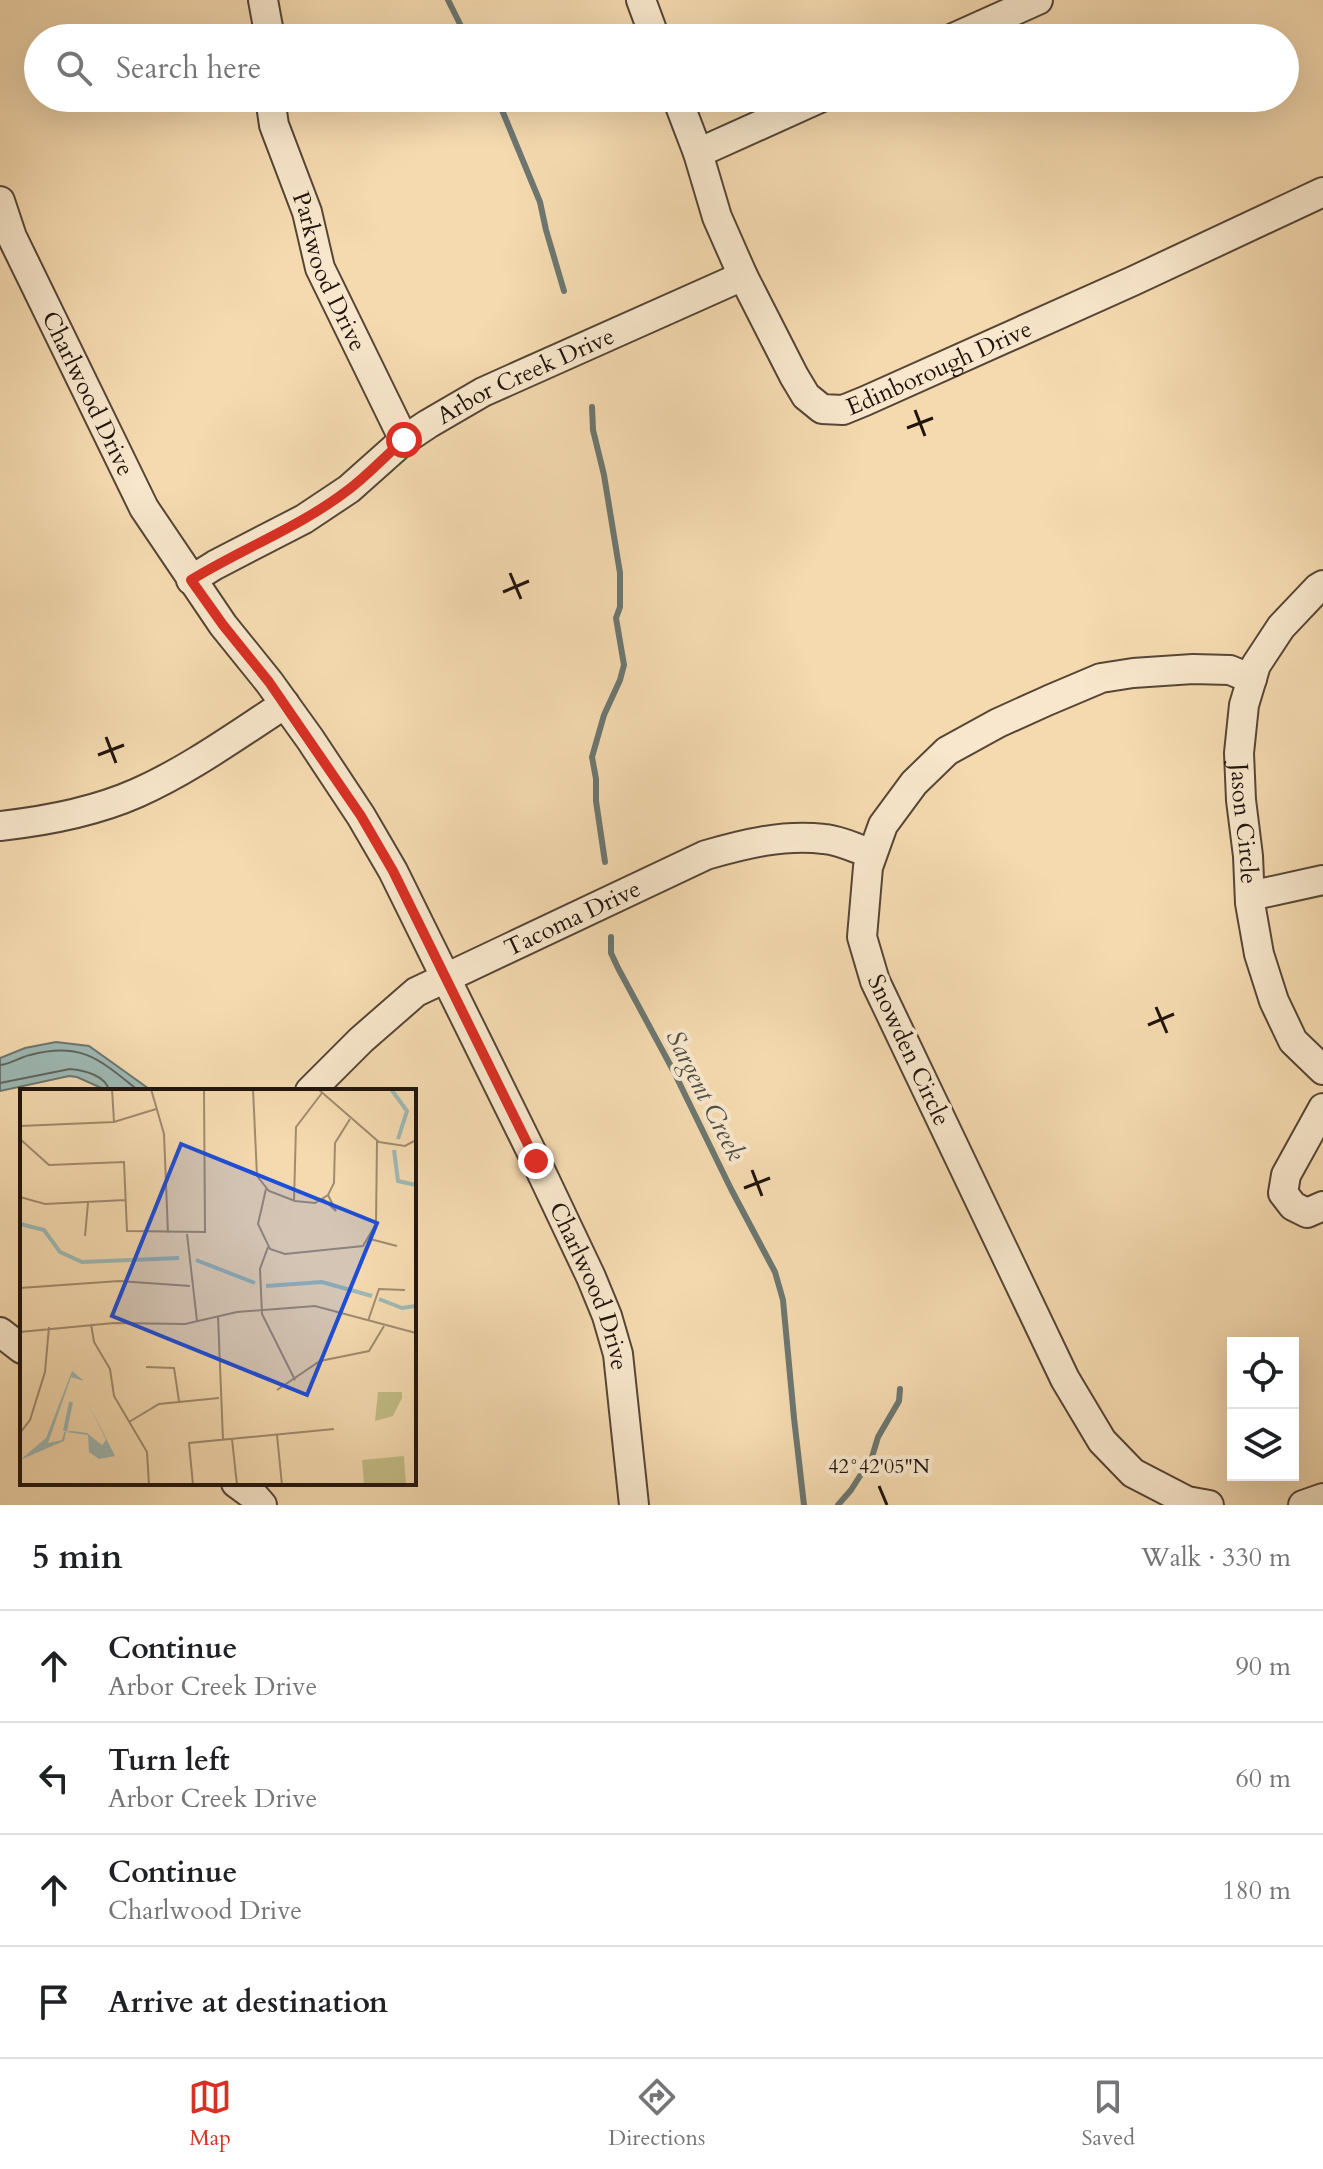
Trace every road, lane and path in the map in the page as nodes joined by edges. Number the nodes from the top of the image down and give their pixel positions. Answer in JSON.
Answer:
{"nodes":[{"id":1,"x":263,"y":0,"type":"edge"},
{"id":2,"x":641,"y":0,"type":"edge"},
{"id":3,"x":1038,"y":0,"type":"edge"},
{"id":4,"x":267,"y":24,"type":"edge"},
{"id":5,"x":650,"y":24,"type":"edge"},
{"id":6,"x":984,"y":24,"type":"edge"},
{"id":7,"x":272,"y":112,"type":"edge"},
{"id":8,"x":682,"y":112,"type":"edge"},
{"id":9,"x":789,"y":112,"type":"edge"},
{"id":10,"x":698,"y":153,"type":"junction"},
{"id":11,"x":1323,"y":192,"type":"edge"},
{"id":12,"x":0,"y":201,"type":"edge"},
{"id":13,"x":743,"y":276,"type":"junction"},
{"id":14,"x":404,"y":440,"type":"junction"},
{"id":15,"x":191,"y":580,"type":"junction"},
{"id":16,"x":1323,"y":585,"type":"edge"},
{"id":17,"x":1252,"y":679,"type":"junction"},
{"id":18,"x":285,"y":704,"type":"junction"},
{"id":19,"x":0,"y":826,"type":"edge"},
{"id":20,"x":872,"y":854,"type":"junction"},
{"id":21,"x":1323,"y":880,"type":"edge"},
{"id":22,"x":1250,"y":896,"type":"junction"},
{"id":23,"x":445,"y":977,"type":"junction"},
{"id":24,"x":1323,"y":1070,"type":"edge"},
{"id":25,"x":312,"y":1089,"type":"edge"},
{"id":26,"x":1323,"y":1108,"type":"edge"},
{"id":27,"x":1323,"y":1206,"type":"edge"},
{"id":28,"x":0,"y":1332,"type":"edge"},
{"id":29,"x":20,"y":1347,"type":"edge"},
{"id":30,"x":239,"y":1485,"type":"edge"},
{"id":31,"x":1323,"y":1498,"type":"edge"},
{"id":32,"x":262,"y":1505,"type":"edge"},
{"id":33,"x":634,"y":1505,"type":"edge"},
{"id":34,"x":1205,"y":1505,"type":"edge"},
{"id":35,"x":1303,"y":1505,"type":"edge"}],
"edges":[{"from":1,"to":4,"type":"street"},
{"from":2,"to":5,"type":"street"},
{"from":3,"to":6,"type":"street"},
{"from":7,"to":14,"type":"street","name":"Parkwood Drive"},
{"from":8,"to":10,"type":"street","name":"Edinborough Drive"},
{"from":9,"to":10,"type":"street"},
{"from":10,"to":13,"type":"street","name":"Edinborough Drive"},
{"from":11,"to":13,"type":"street","name":"Edinborough Drive"},
{"from":12,"to":15,"type":"street","name":"Charlwood Drive"},
{"from":13,"to":14,"type":"street","name":"Arbor Creek Drive"},
{"from":14,"to":15,"type":"street","name":"Arbor Creek Drive"},
{"from":15,"to":18,"type":"street"},
{"from":16,"to":17,"type":"street","name":"Jason Circle"},
{"from":17,"to":20,"type":"street","name":"Snowden Circle"},
{"from":17,"to":22,"type":"street","name":"Jason Circle"},
{"from":18,"to":19,"type":"street"},
{"from":18,"to":23,"type":"street","name":"Charlwood Drive"},
{"from":20,"to":23,"type":"street","name":"Tacoma Drive"},
{"from":20,"to":34,"type":"street","name":"Snowden Circle"},
{"from":21,"to":22,"type":"street"},
{"from":22,"to":24,"type":"street","name":"Jason Circle"},
{"from":23,"to":25,"type":"street","name":"Tacoma Drive"},
{"from":23,"to":33,"type":"street","name":"Charlwood Drive"},
{"from":26,"to":27,"type":"street"},
{"from":28,"to":29,"type":"street"},
{"from":30,"to":32,"type":"street"},
{"from":31,"to":35,"type":"street"}]}
